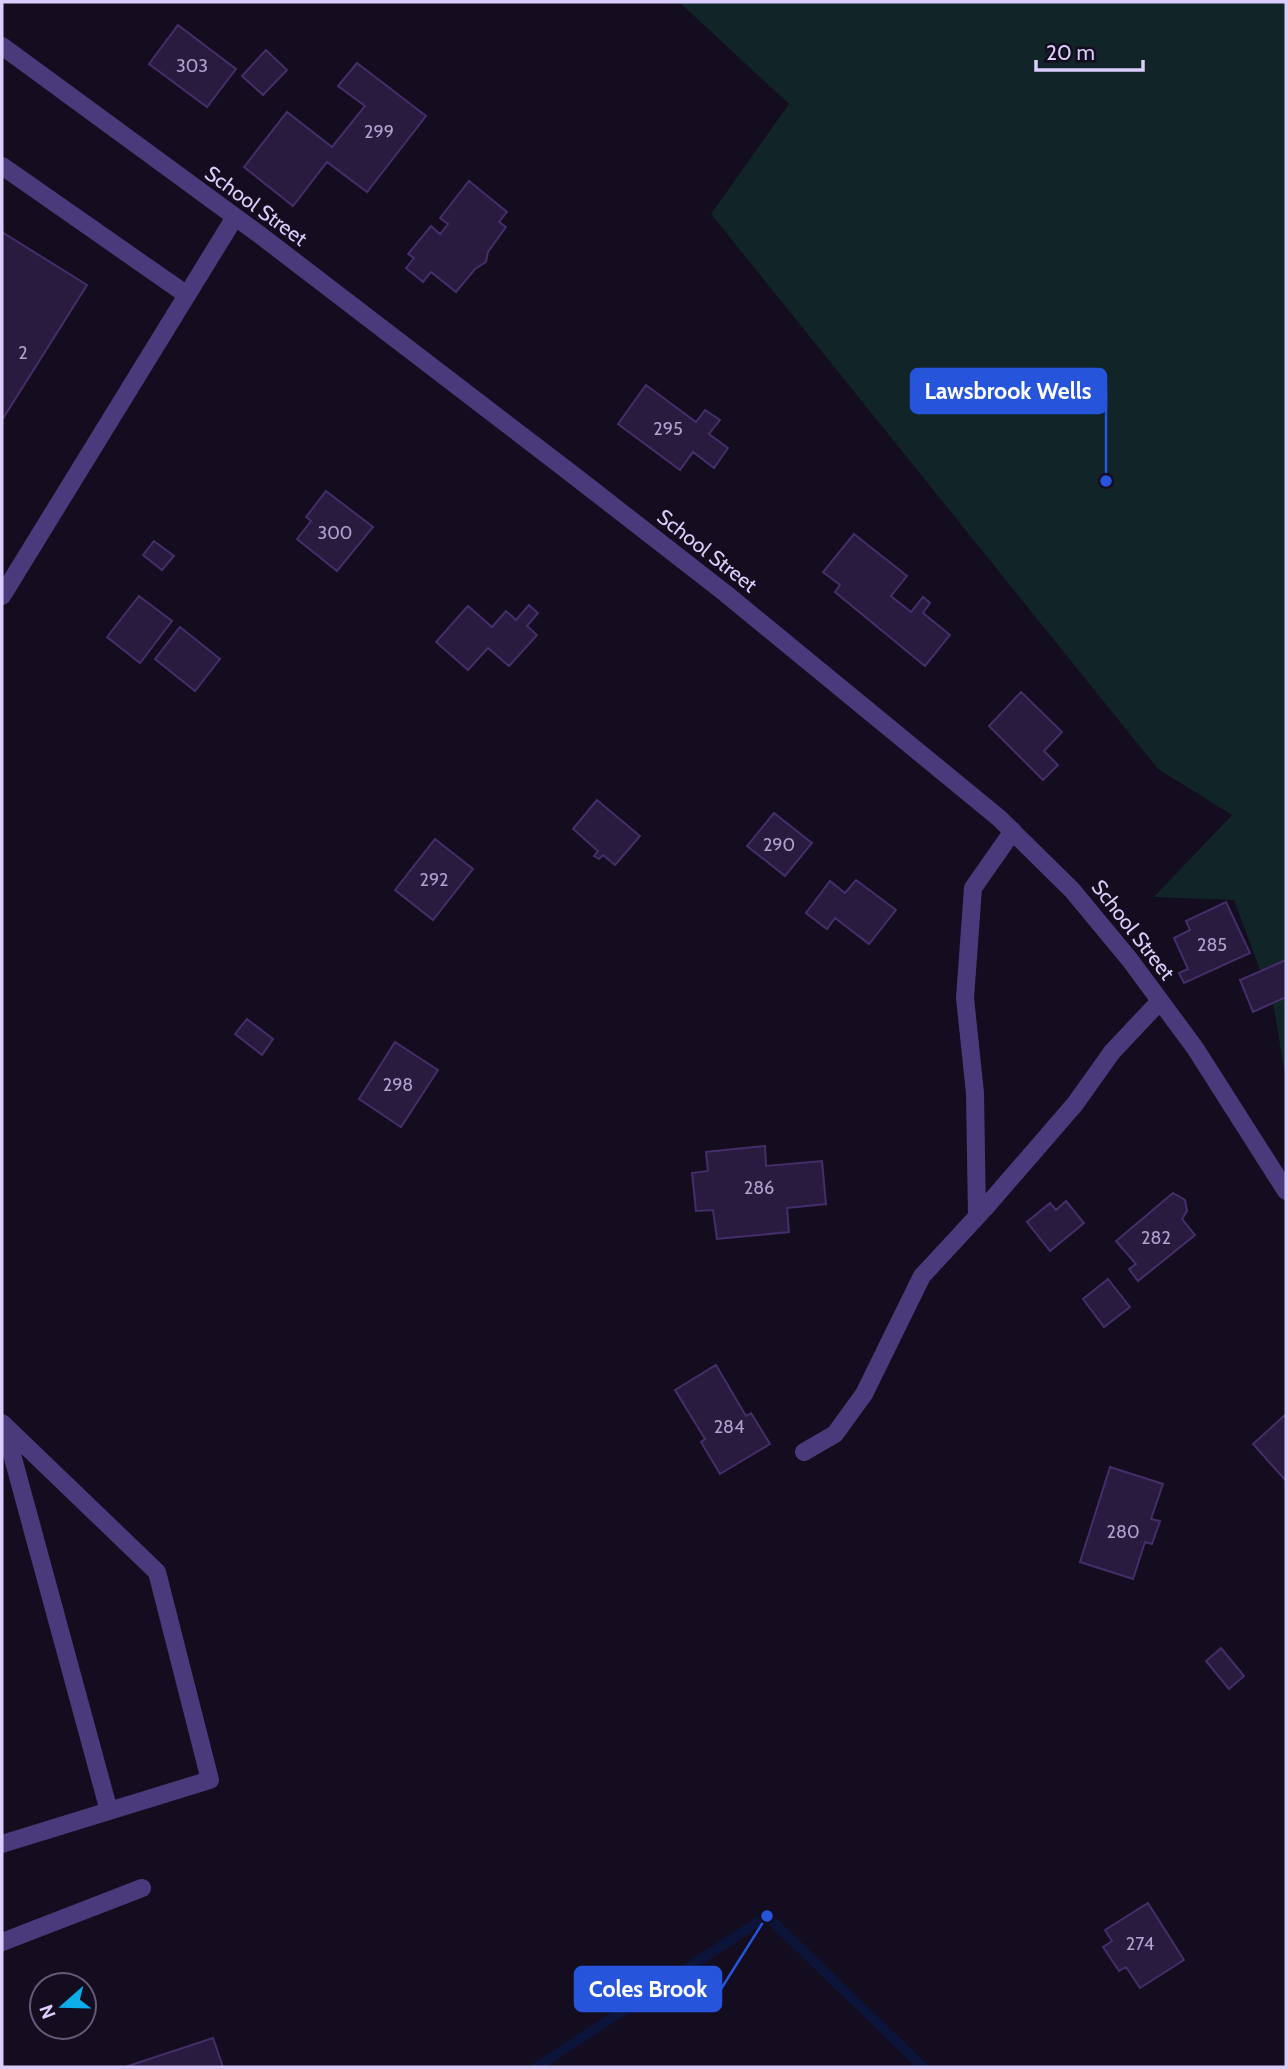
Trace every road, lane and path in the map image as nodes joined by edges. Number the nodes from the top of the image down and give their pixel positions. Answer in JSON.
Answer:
{"nodes":[{"id":1,"x":2,"y":46,"type":"edge"},
{"id":2,"x":2,"y":166,"type":"edge"},
{"id":3,"x":235,"y":217,"type":"junction"},
{"id":4,"x":187,"y":295,"type":"junction"},
{"id":5,"x":2,"y":596,"type":"edge"},
{"id":6,"x":1013,"y":831,"type":"junction"},
{"id":7,"x":1160,"y":1001,"type":"junction"},
{"id":8,"x":1286,"y":1191,"type":"edge"},
{"id":9,"x":977,"y":1216,"type":"junction"},
{"id":10,"x":3,"y":1424,"type":"edge"},
{"id":11,"x":804,"y":1452,"type":"dead end"},
{"id":12,"x":109,"y":1811,"type":"junction"},
{"id":13,"x":2,"y":1844,"type":"edge"},
{"id":14,"x":142,"y":1888,"type":"dead end"},
{"id":15,"x":2,"y":1942,"type":"edge"}],
"edges":[{"from":1,"to":3,"type":"street","name":"School Street"},
{"from":2,"to":4,"type":"street"},
{"from":3,"to":4,"type":"street"},
{"from":3,"to":6,"type":"street","name":"School Street"},
{"from":4,"to":5,"type":"street"},
{"from":6,"to":7,"type":"street","name":"School Street"},
{"from":6,"to":9,"type":"street"},
{"from":7,"to":8,"type":"street","name":"School Street"},
{"from":7,"to":9,"type":"street"},
{"from":9,"to":11,"type":"street"},
{"from":10,"to":12,"type":"street"},
{"from":10,"to":12,"type":"street"},
{"from":12,"to":13,"type":"street"},
{"from":14,"to":15,"type":"street"}]}
